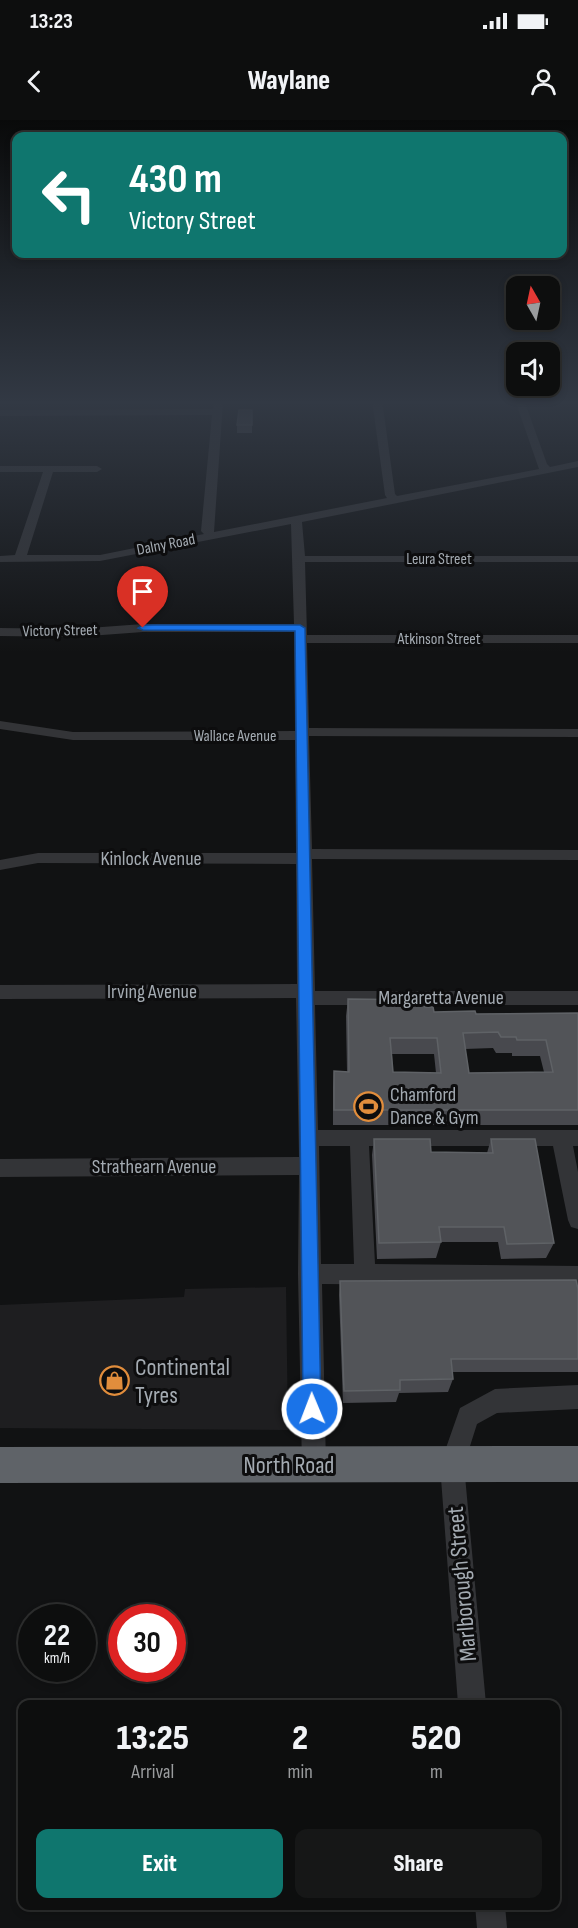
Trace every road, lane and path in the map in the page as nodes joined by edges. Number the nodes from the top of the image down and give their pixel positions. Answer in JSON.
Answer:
{"nodes":[{"id":1,"x":44,"y":484,"type":"edge"},
{"id":2,"x":211,"y":484,"type":"edge"},
{"id":3,"x":389,"y":484,"type":"edge"},
{"id":4,"x":475,"y":484,"type":"edge"},
{"id":5,"x":395,"y":500,"type":"junction"},
{"id":6,"x":294,"y":520,"type":"junction"},
{"id":7,"x":211,"y":536,"type":"junction"},
{"id":8,"x":0,"y":559,"type":"edge"},
{"id":9,"x":20,"y":559,"type":"junction"},
{"id":10,"x":299,"y":559,"type":"junction"},
{"id":11,"x":578,"y":559,"type":"edge"},
{"id":12,"x":0,"y":632,"type":"edge"},
{"id":13,"x":300,"y":633,"type":"junction"},
{"id":14,"x":578,"y":639,"type":"edge"},
{"id":15,"x":0,"y":724,"type":"edge"},
{"id":16,"x":578,"y":733,"type":"edge"},
{"id":17,"x":303,"y":734,"type":"junction"},
{"id":18,"x":578,"y":855,"type":"edge"},
{"id":19,"x":303,"y":856,"type":"junction"},
{"id":20,"x":0,"y":865,"type":"edge"},
{"id":21,"x":0,"y":992,"type":"edge"},
{"id":22,"x":304,"y":994,"type":"junction"},
{"id":23,"x":578,"y":999,"type":"edge"},
{"id":24,"x":359,"y":1137,"type":"junction"},
{"id":25,"x":307,"y":1138,"type":"junction"},
{"id":26,"x":570,"y":1138,"type":"edge"},
{"id":27,"x":307,"y":1167,"type":"junction"},
{"id":28,"x":0,"y":1168,"type":"edge"},
{"id":29,"x":578,"y":1220,"type":"edge"},
{"id":30,"x":309,"y":1274,"type":"junction"},
{"id":31,"x":365,"y":1274,"type":"junction"},
{"id":32,"x":578,"y":1276,"type":"edge"},
{"id":33,"x":578,"y":1397,"type":"edge"},
{"id":34,"x":314,"y":1464,"type":"junction"},
{"id":35,"x":578,"y":1464,"type":"edge"},
{"id":36,"x":0,"y":1465,"type":"edge"},
{"id":37,"x":452,"y":1465,"type":"junction"},
{"id":38,"x":472,"y":1700,"type":"edge"},
{"id":39,"x":490,"y":1910,"type":"edge"},
{"id":40,"x":492,"y":1928,"type":"edge"}],
"edges":[{"from":1,"to":9,"type":"street"},
{"from":2,"to":7,"type":"street"},
{"from":3,"to":5,"type":"street"},
{"from":4,"to":5,"type":"street","name":"Dalny Road"},
{"from":5,"to":6,"type":"street","name":"Dalny Road"},
{"from":6,"to":7,"type":"street","name":"Dalny Road"},
{"from":6,"to":10,"type":"street"},
{"from":7,"to":9,"type":"street","name":"Dalny Road"},
{"from":8,"to":9,"type":"street","name":"Dalny Road"},
{"from":10,"to":11,"type":"street","name":"Leura Street"},
{"from":10,"to":13,"type":"street"},
{"from":12,"to":13,"type":"street","name":"Victory Street"},
{"from":13,"to":14,"type":"street","name":"Atkinson Street"},
{"from":13,"to":17,"type":"street"},
{"from":15,"to":17,"type":"street","name":"Wallace Avenue"},
{"from":16,"to":17,"type":"street","name":"Wallace Avenue"},
{"from":17,"to":19,"type":"street"},
{"from":18,"to":19,"type":"street","name":"Kinlock Avenue"},
{"from":19,"to":20,"type":"street","name":"Kinlock Avenue"},
{"from":19,"to":22,"type":"street"},
{"from":21,"to":22,"type":"street","name":"Irving Avenue"},
{"from":22,"to":23,"type":"street","name":"Margaretta Avenue"},
{"from":22,"to":25,"type":"street"},
{"from":24,"to":25,"type":"street"},
{"from":24,"to":26,"type":"street"},
{"from":24,"to":31,"type":"street"},
{"from":25,"to":27,"type":"street"},
{"from":26,"to":29,"type":"street"},
{"from":27,"to":28,"type":"street","name":"Strathearn Avenue"},
{"from":27,"to":30,"type":"street"},
{"from":30,"to":31,"type":"street"},
{"from":30,"to":34,"type":"street"},
{"from":31,"to":32,"type":"street"},
{"from":33,"to":37,"type":"street"},
{"from":34,"to":36,"type":"highway","name":"North Road"},
{"from":34,"to":37,"type":"highway","name":"North Road"},
{"from":35,"to":37,"type":"highway","name":"North Road"},
{"from":37,"to":38,"type":"street","name":"Marlborough Street"},
{"from":39,"to":40,"type":"street"}]}
